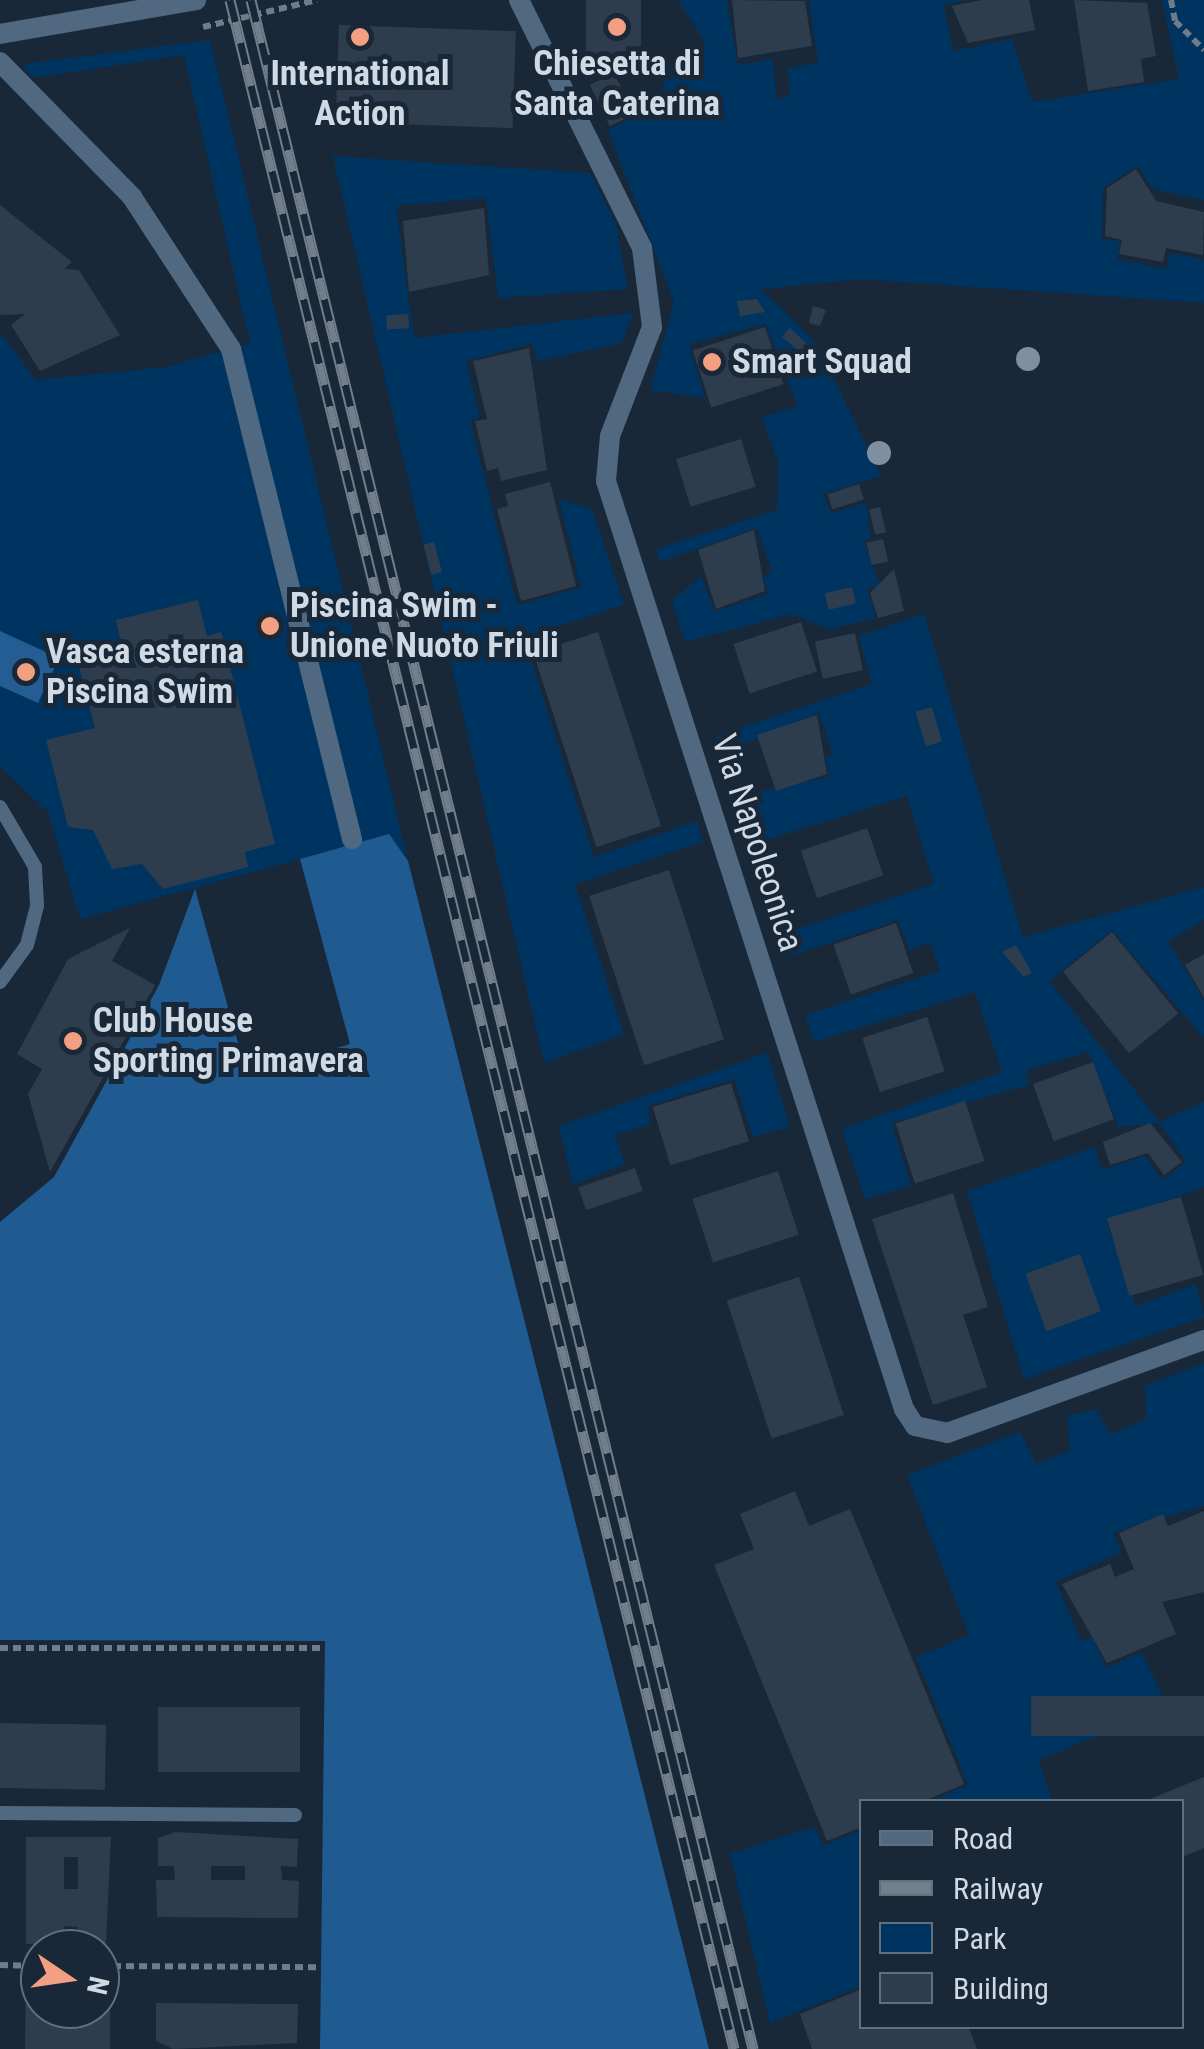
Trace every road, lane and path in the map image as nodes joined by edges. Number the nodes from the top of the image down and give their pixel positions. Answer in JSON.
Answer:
{"nodes":[{"id":1,"x":196,"y":0,"type":"edge"},
{"id":2,"x":317,"y":0,"type":"edge"},
{"id":3,"x":519,"y":0,"type":"edge"},
{"id":4,"x":1171,"y":0,"type":"edge"},
{"id":5,"x":156,"y":5,"type":"edge"},
{"id":6,"x":194,"y":29,"type":"dead end"},
{"id":7,"x":0,"y":34,"type":"edge"},
{"id":8,"x":1204,"y":50,"type":"edge"},
{"id":9,"x":0,"y":62,"type":"edge"},
{"id":10,"x":0,"y":808,"type":"edge"},
{"id":11,"x":352,"y":839,"type":"dead end"},
{"id":12,"x":0,"y":982,"type":"edge"},
{"id":13,"x":1204,"y":1340,"type":"edge"},
{"id":14,"x":0,"y":1648,"type":"edge"},
{"id":15,"x":321,"y":1648,"type":"dead end"},
{"id":16,"x":0,"y":1813,"type":"edge"},
{"id":17,"x":295,"y":1815,"type":"dead end"},
{"id":18,"x":120,"y":1966,"type":"edge"},
{"id":19,"x":318,"y":1967,"type":"dead end"}],
"edges":[{"from":1,"to":5,"type":"street"},
{"from":2,"to":6,"type":"path"},
{"from":3,"to":13,"type":"street","name":"Via Napoleonica"},
{"from":4,"to":8,"type":"path"},
{"from":5,"to":7,"type":"street"},
{"from":9,"to":11,"type":"street"},
{"from":10,"to":12,"type":"lane"},
{"from":14,"to":15,"type":"path"},
{"from":16,"to":17,"type":"lane"},
{"from":18,"to":19,"type":"path"}]}
